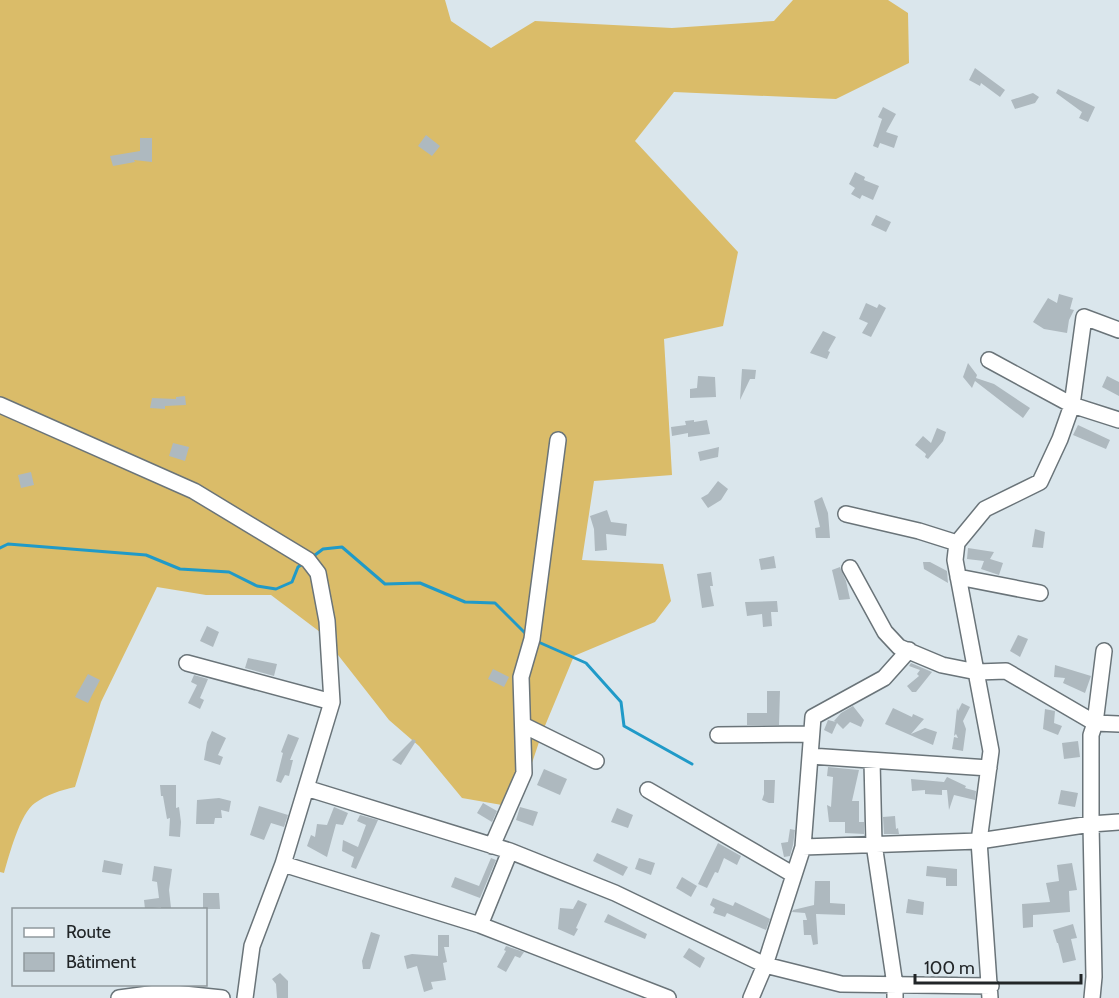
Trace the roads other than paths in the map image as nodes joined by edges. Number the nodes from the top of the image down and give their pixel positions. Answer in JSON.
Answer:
{"nodes":[{"id":1,"x":1119,"y":330,"type":"edge"},
{"id":2,"x":989,"y":360,"type":"dead end"},
{"id":3,"x":0,"y":405,"type":"edge"},
{"id":4,"x":1072,"y":405,"type":"junction"},
{"id":5,"x":1119,"y":420,"type":"edge"},
{"id":6,"x":558,"y":440,"type":"dead end"},
{"id":7,"x":846,"y":514,"type":"dead end"},
{"id":8,"x":957,"y":543,"type":"junction"},
{"id":9,"x":850,"y":568,"type":"dead end"},
{"id":10,"x":958,"y":577,"type":"junction"},
{"id":11,"x":1040,"y":593,"type":"dead end"},
{"id":12,"x":909,"y":650,"type":"junction"},
{"id":13,"x":1104,"y":651,"type":"dead end"},
{"id":14,"x":187,"y":663,"type":"dead end"},
{"id":15,"x":977,"y":672,"type":"junction"},
{"id":16,"x":332,"y":702,"type":"junction"},
{"id":17,"x":1095,"y":723,"type":"junction"},
{"id":18,"x":523,"y":724,"type":"junction"},
{"id":19,"x":1119,"y":724,"type":"edge"},
{"id":20,"x":811,"y":734,"type":"junction"},
{"id":21,"x":718,"y":735,"type":"dead end"},
{"id":22,"x":810,"y":756,"type":"junction"},
{"id":23,"x":596,"y":761,"type":"dead end"},
{"id":24,"x":872,"y":761,"type":"junction"},
{"id":25,"x":989,"y":768,"type":"junction"},
{"id":26,"x":306,"y":788,"type":"junction"},
{"id":27,"x":648,"y":790,"type":"dead end"},
{"id":28,"x":1119,"y":822,"type":"edge"},
{"id":29,"x":1090,"y":824,"type":"junction"},
{"id":30,"x":979,"y":841,"type":"junction"},
{"id":31,"x":874,"y":844,"type":"junction"},
{"id":32,"x":492,"y":846,"type":"junction"},
{"id":33,"x":803,"y":847,"type":"junction"},
{"id":34,"x":510,"y":851,"type":"junction"},
{"id":35,"x":283,"y":864,"type":"junction"},
{"id":36,"x":794,"y":875,"type":"junction"},
{"id":37,"x":480,"y":925,"type":"junction"},
{"id":38,"x":765,"y":965,"type":"junction"},
{"id":39,"x":839,"y":991,"type":"edge"},
{"id":40,"x":895,"y":991,"type":"edge"},
{"id":41,"x":991,"y":992,"type":"edge"},
{"id":42,"x":119,"y":998,"type":"edge"},
{"id":43,"x":222,"y":998,"type":"edge"},
{"id":44,"x":245,"y":998,"type":"edge"},
{"id":45,"x":668,"y":998,"type":"edge"},
{"id":46,"x":751,"y":998,"type":"edge"},
{"id":47,"x":1092,"y":998,"type":"edge"}],
"edges":[{"from":1,"to":4,"type":"street"},
{"from":2,"to":4,"type":"street"},
{"from":3,"to":16,"type":"street"},
{"from":4,"to":5,"type":"street"},
{"from":4,"to":8,"type":"street"},
{"from":6,"to":18,"type":"street"},
{"from":7,"to":8,"type":"street"},
{"from":8,"to":10,"type":"street"},
{"from":9,"to":12,"type":"street"},
{"from":10,"to":11,"type":"street"},
{"from":10,"to":15,"type":"street"},
{"from":12,"to":15,"type":"street"},
{"from":12,"to":20,"type":"street"},
{"from":13,"to":17,"type":"street"},
{"from":14,"to":16,"type":"street"},
{"from":15,"to":17,"type":"street"},
{"from":15,"to":25,"type":"street"},
{"from":16,"to":26,"type":"street"},
{"from":17,"to":19,"type":"street"},
{"from":17,"to":29,"type":"street"},
{"from":18,"to":23,"type":"street"},
{"from":18,"to":32,"type":"street"},
{"from":20,"to":21,"type":"street"},
{"from":20,"to":22,"type":"street"},
{"from":22,"to":24,"type":"street"},
{"from":22,"to":33,"type":"street"},
{"from":24,"to":25,"type":"street"},
{"from":24,"to":31,"type":"street"},
{"from":25,"to":30,"type":"street"},
{"from":26,"to":32,"type":"street"},
{"from":26,"to":35,"type":"street"},
{"from":27,"to":36,"type":"street"},
{"from":28,"to":29,"type":"street"},
{"from":29,"to":30,"type":"street"},
{"from":29,"to":47,"type":"street"},
{"from":30,"to":31,"type":"street"},
{"from":30,"to":41,"type":"street"},
{"from":31,"to":33,"type":"street"},
{"from":31,"to":40,"type":"street"},
{"from":32,"to":34,"type":"street"},
{"from":33,"to":36,"type":"street"},
{"from":34,"to":37,"type":"street"},
{"from":34,"to":38,"type":"street"},
{"from":35,"to":37,"type":"street"},
{"from":35,"to":44,"type":"street"},
{"from":36,"to":38,"type":"street"},
{"from":37,"to":45,"type":"street"},
{"from":38,"to":39,"type":"street"},
{"from":38,"to":46,"type":"street"},
{"from":39,"to":40,"type":"street"},
{"from":40,"to":41,"type":"street"},
{"from":42,"to":43,"type":"street"}]}
